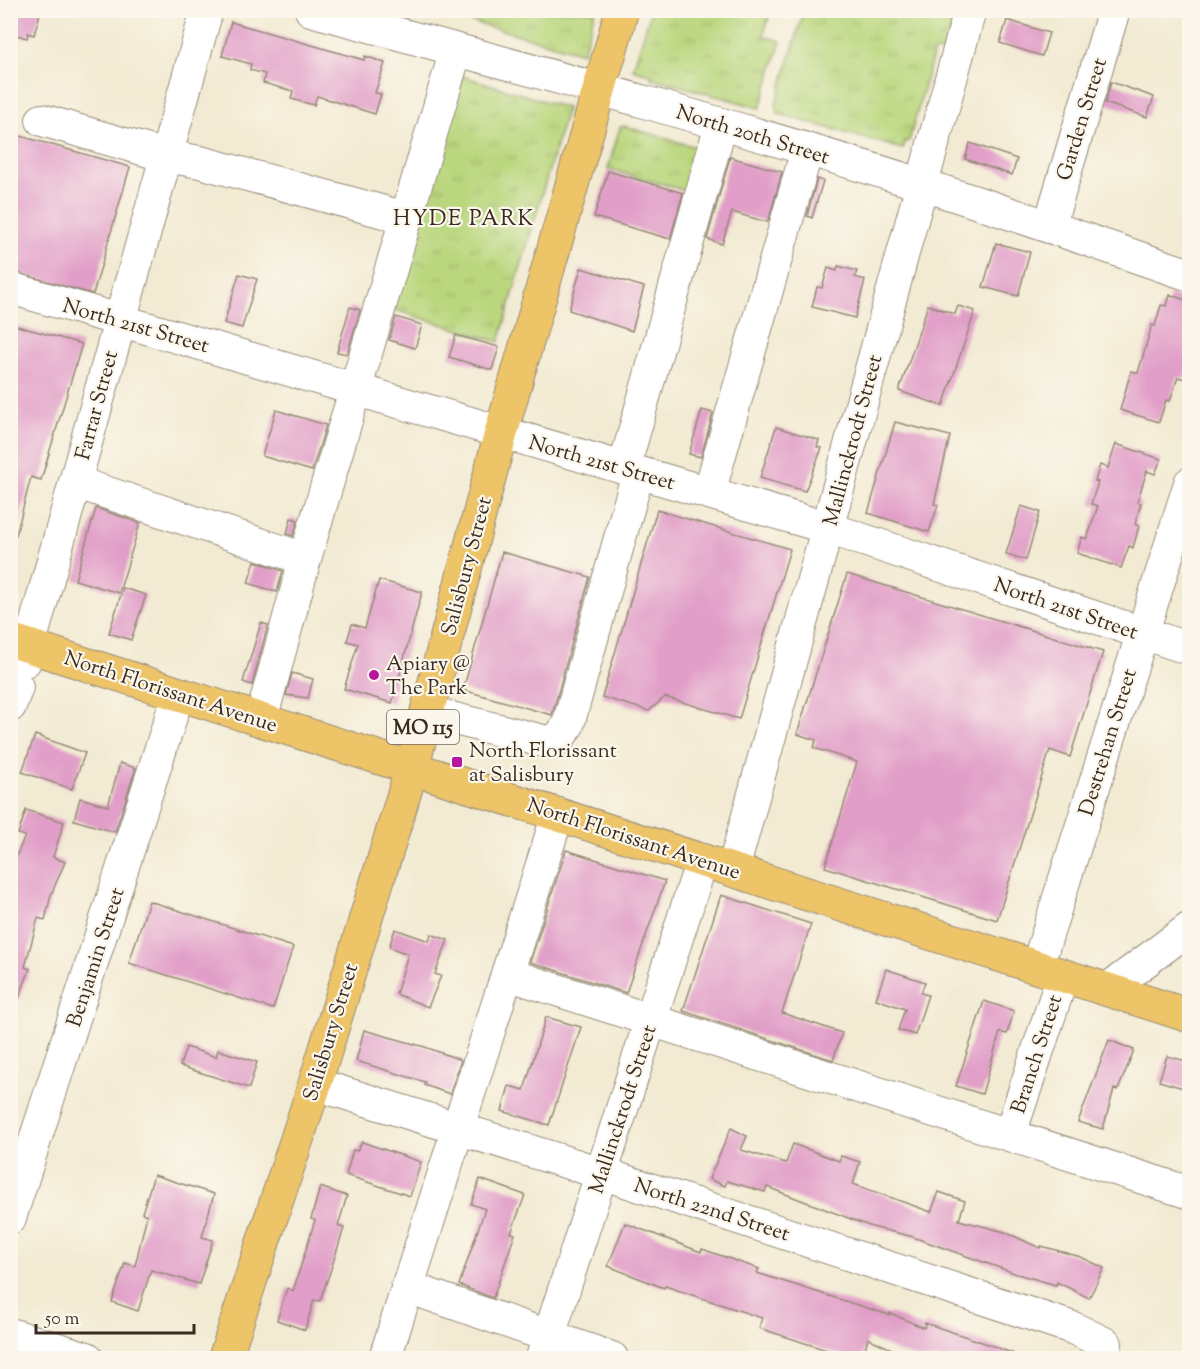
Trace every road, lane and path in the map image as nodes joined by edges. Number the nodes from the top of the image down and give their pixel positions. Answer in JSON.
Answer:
{"nodes":[{"id":1,"x":207,"y":10,"type":"edge"},
{"id":2,"x":311,"y":10,"type":"edge"},
{"id":3,"x":622,"y":10,"type":"edge"},
{"id":4,"x":970,"y":10,"type":"edge"},
{"id":5,"x":1114,"y":10,"type":"edge"},
{"id":6,"x":456,"y":50,"type":"junction"},
{"id":7,"x":600,"y":88,"type":"junction"},
{"id":8,"x":42,"y":120,"type":"dead end"},
{"id":9,"x":721,"y":124,"type":"junction"},
{"id":10,"x":807,"y":150,"type":"junction"},
{"id":11,"x":165,"y":156,"type":"junction"},
{"id":12,"x":923,"y":185,"type":"junction"},
{"id":13,"x":406,"y":218,"type":"junction"},
{"id":14,"x":1049,"y":227,"type":"junction"},
{"id":15,"x":1190,"y":275,"type":"edge"},
{"id":16,"x":10,"y":288,"type":"edge"},
{"id":17,"x":118,"y":322,"type":"junction"},
{"id":18,"x":356,"y":387,"type":"junction"},
{"id":19,"x":501,"y":433,"type":"junction"},
{"id":20,"x":631,"y":471,"type":"junction"},
{"id":21,"x":75,"y":482,"type":"junction"},
{"id":22,"x":1190,"y":483,"type":"edge"},
{"id":23,"x":708,"y":493,"type":"junction"},
{"id":24,"x":828,"y":528,"type":"junction"},
{"id":25,"x":305,"y":559,"type":"junction"},
{"id":26,"x":1140,"y":633,"type":"junction"},
{"id":27,"x":1190,"y":649,"type":"edge"},
{"id":28,"x":19,"y":668,"type":"edge"},
{"id":29,"x":178,"y":695,"type":"junction"},
{"id":30,"x":427,"y":712,"type":"junction"},
{"id":31,"x":261,"y":720,"type":"junction"},
{"id":32,"x":412,"y":768,"type":"junction"},
{"id":33,"x":558,"y":814,"type":"junction"},
{"id":34,"x":717,"y":865,"type":"junction"},
{"id":35,"x":1190,"y":928,"type":"edge"},
{"id":36,"x":1050,"y":971,"type":"junction"},
{"id":37,"x":507,"y":974,"type":"junction"},
{"id":38,"x":1108,"y":989,"type":"junction"},
{"id":39,"x":1190,"y":1016,"type":"edge"},
{"id":40,"x":651,"y":1019,"type":"junction"},
{"id":41,"x":315,"y":1084,"type":"junction"},
{"id":42,"x":457,"y":1128,"type":"junction"},
{"id":43,"x":1010,"y":1134,"type":"junction"},
{"id":44,"x":602,"y":1173,"type":"junction"},
{"id":45,"x":1190,"y":1192,"type":"edge"},
{"id":46,"x":10,"y":1218,"type":"edge"},
{"id":47,"x":407,"y":1287,"type":"junction"},
{"id":48,"x":13,"y":1343,"type":"edge"},
{"id":49,"x":1106,"y":1344,"type":"dead end"},
{"id":50,"x":546,"y":1348,"type":"edge"},
{"id":51,"x":87,"y":1359,"type":"edge"},
{"id":52,"x":225,"y":1359,"type":"edge"},
{"id":53,"x":385,"y":1359,"type":"edge"},
{"id":54,"x":612,"y":1359,"type":"edge"}],
"edges":[{"from":1,"to":11,"type":"street","name":"Farrar Street"},
{"from":2,"to":6,"type":"street","name":"North 20th Street"},
{"from":3,"to":7,"type":"main road","name":"Salisbury Street","number":"MO 115"},
{"from":4,"to":12,"type":"street","name":"Mallinckrodt Street"},
{"from":5,"to":14,"type":"street","name":"Garden Street"},
{"from":6,"to":7,"type":"street","name":"North 20th Street"},
{"from":6,"to":13,"type":"street"},
{"from":7,"to":9,"type":"street","name":"North 20th Street"},
{"from":7,"to":19,"type":"main road","name":"Salisbury Street","number":"MO 115"},
{"from":8,"to":11,"type":"street"},
{"from":9,"to":10,"type":"street","name":"North 20th Street"},
{"from":9,"to":20,"type":"street"},
{"from":10,"to":12,"type":"street","name":"North 20th Street"},
{"from":10,"to":23,"type":"street"},
{"from":11,"to":13,"type":"street"},
{"from":11,"to":17,"type":"street","name":"Farrar Street"},
{"from":12,"to":14,"type":"street","name":"North 20th Street"},
{"from":12,"to":24,"type":"street","name":"Mallinckrodt Street"},
{"from":13,"to":18,"type":"street"},
{"from":14,"to":15,"type":"street","name":"North 20th Street"},
{"from":16,"to":17,"type":"street","name":"North 21st Street"},
{"from":17,"to":18,"type":"street","name":"North 21st Street"},
{"from":17,"to":21,"type":"street","name":"Farrar Street"},
{"from":18,"to":19,"type":"street","name":"North 21st Street"},
{"from":18,"to":25,"type":"street"},
{"from":19,"to":20,"type":"street","name":"North 21st Street"},
{"from":19,"to":30,"type":"main road","name":"Salisbury Street","number":"MO 115"},
{"from":20,"to":23,"type":"street","name":"North 21st Street"},
{"from":20,"to":30,"type":"street"},
{"from":21,"to":25,"type":"street"},
{"from":21,"to":28,"type":"street","name":"Farrar Street"},
{"from":22,"to":26,"type":"street","name":"Destrehan Street"},
{"from":23,"to":24,"type":"street","name":"North 21st Street"},
{"from":24,"to":26,"type":"street","name":"North 21st Street"},
{"from":24,"to":34,"type":"street","name":"Mallinckrodt Street"},
{"from":25,"to":31,"type":"street"},
{"from":26,"to":27,"type":"street","name":"North 21st Street"},
{"from":26,"to":36,"type":"street","name":"Destrehan Street"},
{"from":28,"to":29,"type":"main road","name":"North Florissant Avenue"},
{"from":29,"to":31,"type":"main road","name":"North Florissant Avenue"},
{"from":29,"to":46,"type":"street","name":"Benjamin Street"},
{"from":30,"to":32,"type":"main road","name":"Salisbury Street","number":"MO 115"},
{"from":31,"to":32,"type":"main road","name":"North Florissant Avenue"},
{"from":32,"to":33,"type":"main road","name":"North Florissant Avenue"},
{"from":32,"to":41,"type":"main road","name":"Salisbury Street","number":"MO 115"},
{"from":33,"to":34,"type":"main road","name":"North Florissant Avenue"},
{"from":33,"to":37,"type":"street"},
{"from":34,"to":36,"type":"main road","name":"North Florissant Avenue"},
{"from":34,"to":40,"type":"street","name":"Mallinckrodt Street"},
{"from":35,"to":38,"type":"street"},
{"from":36,"to":38,"type":"main road","name":"North Florissant Avenue"},
{"from":36,"to":43,"type":"street","name":"Branch Street"},
{"from":37,"to":40,"type":"street"},
{"from":37,"to":42,"type":"street"},
{"from":38,"to":39,"type":"main road","name":"North Florissant Avenue"},
{"from":40,"to":43,"type":"street"},
{"from":40,"to":44,"type":"street","name":"Mallinckrodt Street"},
{"from":41,"to":42,"type":"street","name":"North 22nd Street"},
{"from":41,"to":52,"type":"main road","name":"Salisbury Street","number":"MO 115"},
{"from":42,"to":44,"type":"street","name":"North 22nd Street"},
{"from":42,"to":47,"type":"street"},
{"from":43,"to":45,"type":"street"},
{"from":44,"to":49,"type":"street","name":"North 22nd Street"},
{"from":44,"to":50,"type":"street","name":"Mallinckrodt Street"},
{"from":47,"to":50,"type":"street"},
{"from":47,"to":53,"type":"street"},
{"from":48,"to":51,"type":"street"},
{"from":50,"to":54,"type":"street"}]}
